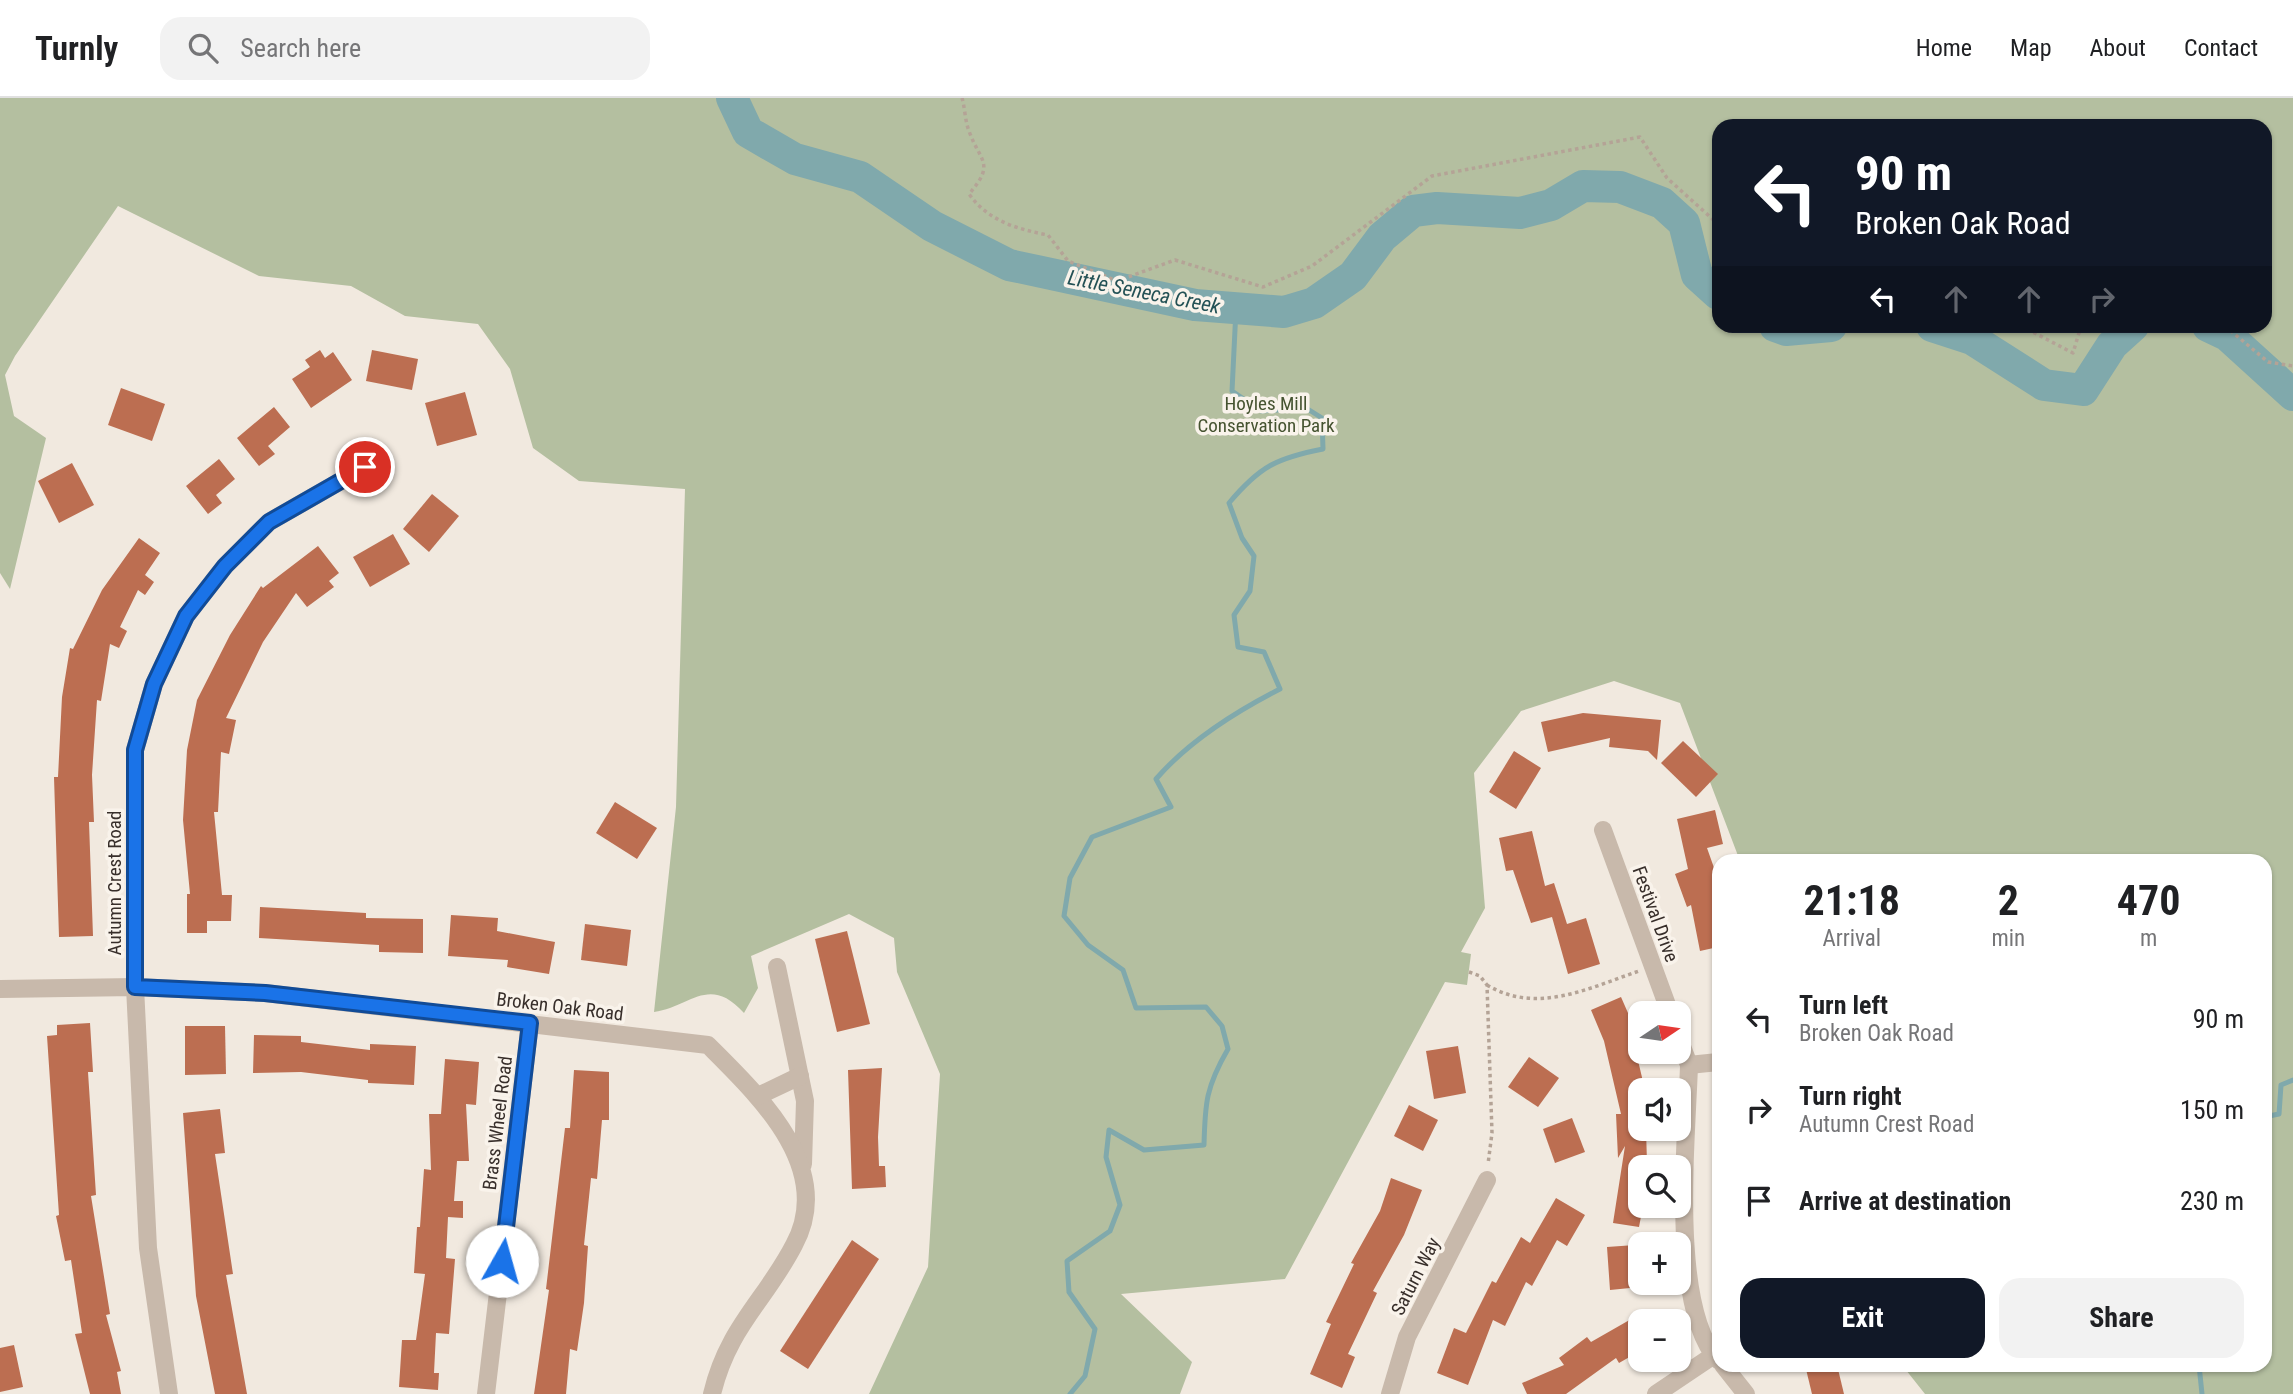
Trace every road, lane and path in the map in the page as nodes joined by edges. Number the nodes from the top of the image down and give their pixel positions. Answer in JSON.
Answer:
{"nodes":[{"id":1,"x":962,"y":98,"type":"edge"},
{"id":2,"x":1712,"y":219,"type":"edge"},
{"id":3,"x":2034,"y":333,"type":"edge"},
{"id":4,"x":2079,"y":333,"type":"edge"},
{"id":5,"x":2233,"y":333,"type":"edge"},
{"id":6,"x":2293,"y":366,"type":"edge"},
{"id":7,"x":365,"y":467,"type":"dead end"},
{"id":8,"x":1603,"y":830,"type":"dead end"},
{"id":9,"x":1652,"y":965,"type":"junction"},
{"id":10,"x":777,"y":967,"type":"dead end"},
{"id":11,"x":1469,"y":972,"type":"dead end"},
{"id":12,"x":1487,"y":985,"type":"junction"},
{"id":13,"x":135,"y":987,"type":"junction"},
{"id":14,"x":0,"y":989,"type":"edge"},
{"id":15,"x":1666,"y":1001,"type":"edge"},
{"id":16,"x":530,"y":1023,"type":"junction"},
{"id":17,"x":1712,"y":1063,"type":"edge"},
{"id":18,"x":1689,"y":1065,"type":"joint"},
{"id":19,"x":800,"y":1076,"type":"junction"},
{"id":20,"x":758,"y":1096,"type":"junction"},
{"id":21,"x":803,"y":1167,"type":"junction"},
{"id":22,"x":1487,"y":1180,"type":"joint"},
{"id":23,"x":1712,"y":1347,"type":"edge"},
{"id":24,"x":1712,"y":1363,"type":"edge"},
{"id":25,"x":1728,"y":1372,"type":"edge"},
{"id":26,"x":169,"y":1394,"type":"edge"},
{"id":27,"x":486,"y":1394,"type":"edge"},
{"id":28,"x":712,"y":1394,"type":"edge"},
{"id":29,"x":1390,"y":1394,"type":"edge"},
{"id":30,"x":1656,"y":1394,"type":"edge"},
{"id":31,"x":1746,"y":1394,"type":"edge"}],
"edges":[{"from":1,"to":2,"type":"path"},
{"from":3,"to":4,"type":"path"},
{"from":5,"to":6,"type":"path"},
{"from":7,"to":13,"type":"street","name":"Autumn Crest Road"},
{"from":8,"to":9,"type":"street","name":"Festival Drive"},
{"from":9,"to":12,"type":"path"},
{"from":9,"to":15,"type":"street","name":"Festival Drive"},
{"from":10,"to":19,"type":"street"},
{"from":11,"to":12,"type":"path"},
{"from":12,"to":22,"type":"path"},
{"from":13,"to":14,"type":"street","name":"Broken Oak Road"},
{"from":13,"to":16,"type":"street","name":"Broken Oak Road"},
{"from":13,"to":26,"type":"street","name":"Autumn Crest Road"},
{"from":16,"to":20,"type":"street","name":"Broken Oak Road"},
{"from":16,"to":27,"type":"street","name":"Brass Wheel Road"},
{"from":17,"to":18,"type":"street"},
{"from":18,"to":23,"type":"street"},
{"from":19,"to":20,"type":"street"},
{"from":19,"to":21,"type":"street"},
{"from":20,"to":21,"type":"street","name":"Broken Oak Road"},
{"from":21,"to":28,"type":"street","name":"Broken Oak Road"},
{"from":22,"to":29,"type":"street","name":"Saturn Way"},
{"from":24,"to":30,"type":"street"},
{"from":25,"to":31,"type":"street"}]}
